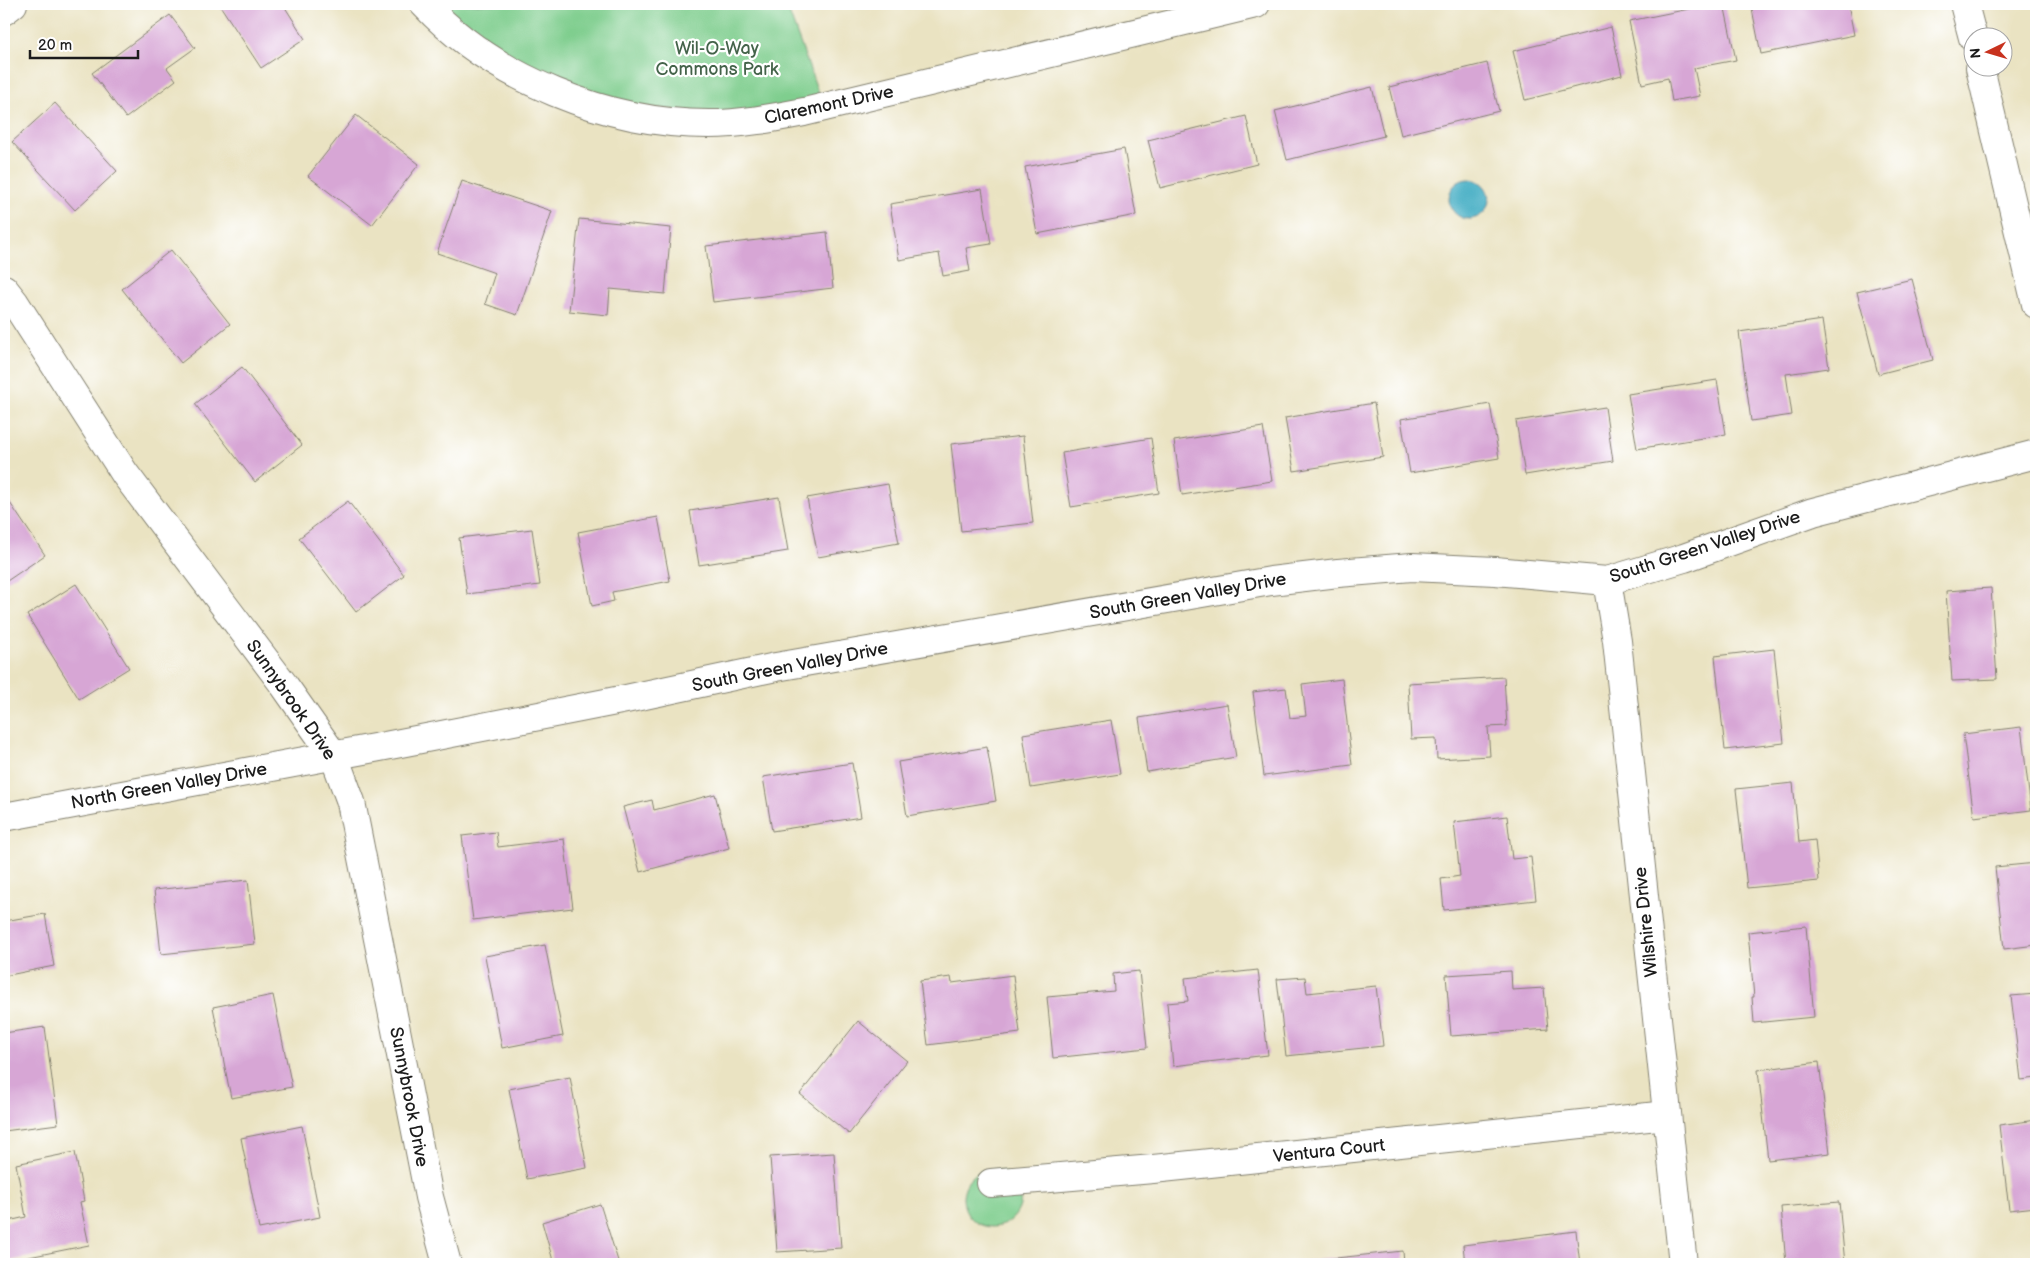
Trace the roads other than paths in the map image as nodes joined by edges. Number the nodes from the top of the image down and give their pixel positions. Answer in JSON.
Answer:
{"nodes":[{"id":1,"x":13,"y":4,"type":"edge"},
{"id":2,"x":424,"y":4,"type":"edge"},
{"id":3,"x":1256,"y":4,"type":"edge"},
{"id":4,"x":1964,"y":4,"type":"edge"},
{"id":5,"x":4,"y":11,"type":"edge"},
{"id":6,"x":1970,"y":28,"type":"edge"},
{"id":7,"x":1982,"y":78,"type":"edge"},
{"id":8,"x":4,"y":289,"type":"edge"},
{"id":9,"x":2036,"y":304,"type":"edge"},
{"id":10,"x":2036,"y":454,"type":"edge"},
{"id":11,"x":1607,"y":581,"type":"junction"},
{"id":12,"x":334,"y":756,"type":"junction"},
{"id":13,"x":4,"y":817,"type":"edge"},
{"id":14,"x":1666,"y":1116,"type":"junction"},
{"id":15,"x":991,"y":1183,"type":"dead end"},
{"id":16,"x":447,"y":1264,"type":"edge"},
{"id":17,"x":1684,"y":1264,"type":"edge"}],
"edges":[{"from":1,"to":5,"type":"street"},
{"from":2,"to":3,"type":"street","name":"Claremont Drive"},
{"from":4,"to":6,"type":"street"},
{"from":7,"to":9,"type":"street"},
{"from":8,"to":12,"type":"street","name":"Sunnybrook Drive"},
{"from":10,"to":11,"type":"street","name":"South Green Valley Drive"},
{"from":11,"to":12,"type":"street","name":"South Green Valley Drive"},
{"from":11,"to":14,"type":"street","name":"Wilshire Drive"},
{"from":12,"to":13,"type":"street","name":"North Green Valley Drive"},
{"from":12,"to":16,"type":"street","name":"Sunnybrook Drive"},
{"from":14,"to":15,"type":"street","name":"Ventura Court"},
{"from":14,"to":17,"type":"street","name":"Wilshire Drive"}]}
